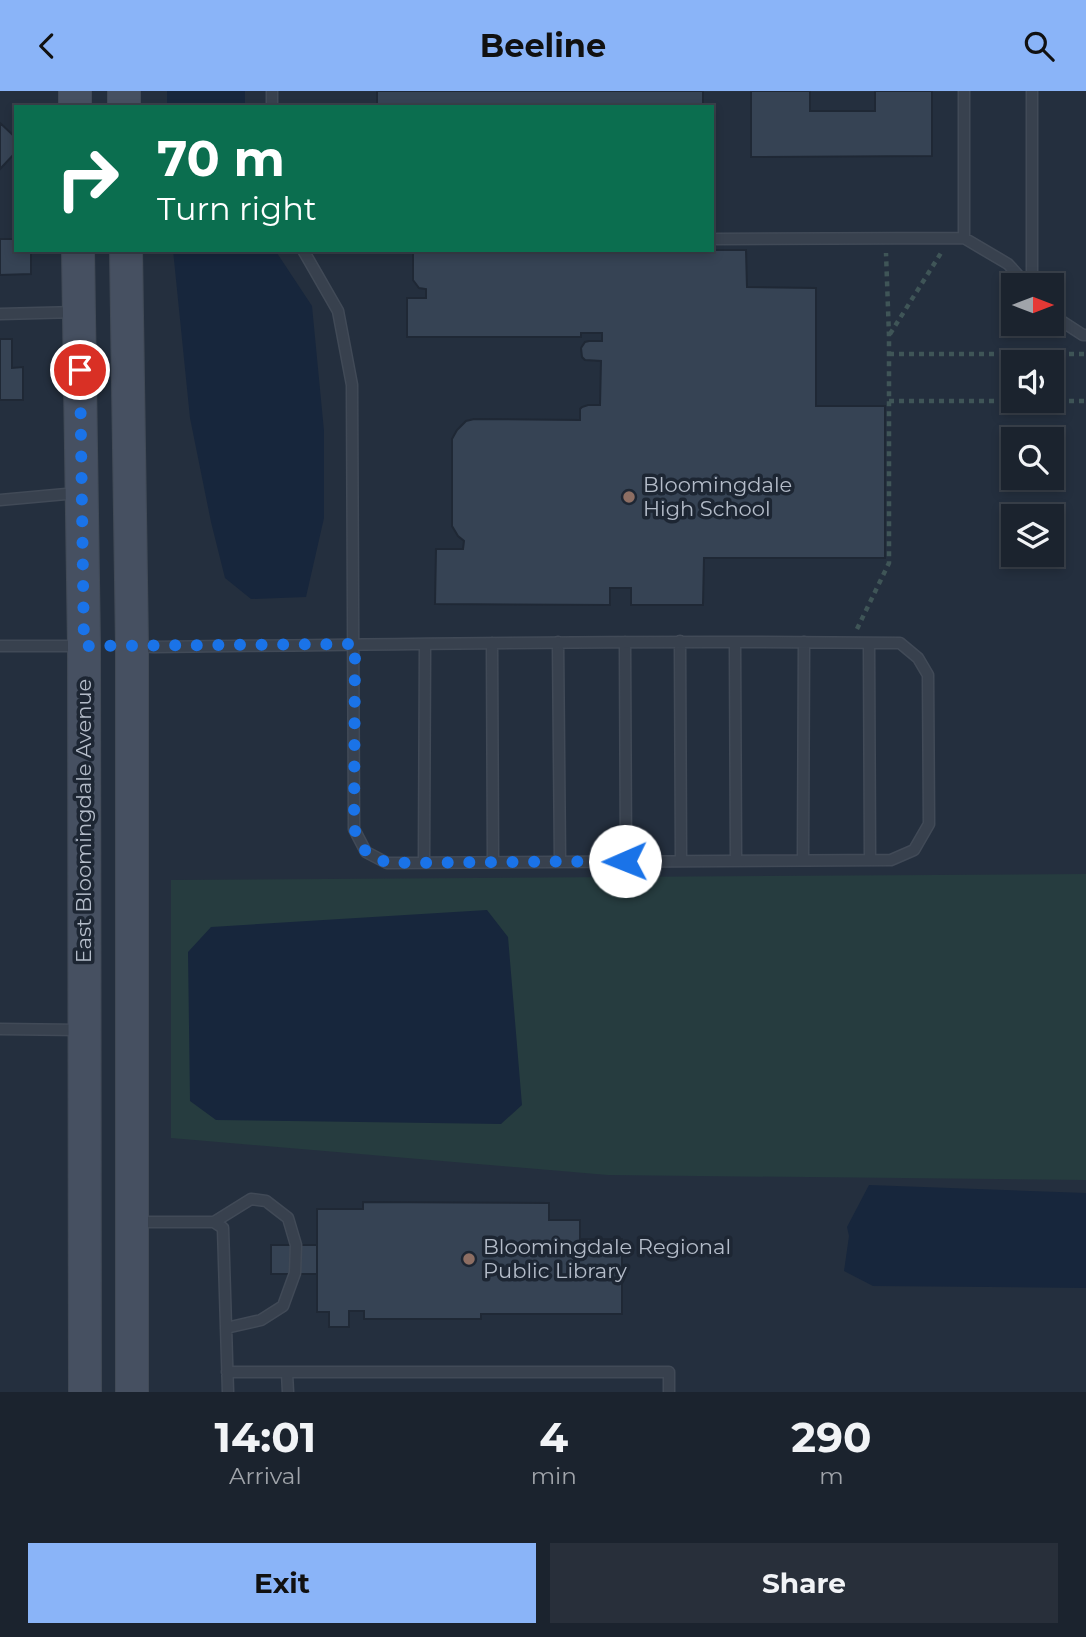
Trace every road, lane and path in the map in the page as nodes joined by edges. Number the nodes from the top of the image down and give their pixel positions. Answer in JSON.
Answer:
{"nodes":[{"id":1,"x":964,"y":91,"type":"edge"},
{"id":2,"x":1032,"y":91,"type":"edge"},
{"id":3,"x":886,"y":238,"type":"junction"},
{"id":4,"x":717,"y":239,"type":"dead end"},
{"id":5,"x":964,"y":239,"type":"junction"},
{"id":6,"x":944,"y":249,"type":"dead end"},
{"id":7,"x":78,"y":252,"type":"edge"},
{"id":8,"x":126,"y":252,"type":"edge"},
{"id":9,"x":304,"y":252,"type":"edge"},
{"id":10,"x":1017,"y":273,"type":"edge"},
{"id":11,"x":1029,"y":273,"type":"edge"},
{"id":12,"x":79,"y":312,"type":"junction"},
{"id":13,"x":0,"y":314,"type":"edge"},
{"id":14,"x":1064,"y":323,"type":"edge"},
{"id":15,"x":1086,"y":335,"type":"edge"},
{"id":16,"x":889,"y":336,"type":"junction"},
{"id":17,"x":889,"y":354,"type":"junction"},
{"id":18,"x":1086,"y":354,"type":"edge"},
{"id":19,"x":889,"y":401,"type":"junction"},
{"id":20,"x":1086,"y":401,"type":"edge"},
{"id":21,"x":82,"y":493,"type":"junction"},
{"id":22,"x":0,"y":499,"type":"edge"},
{"id":23,"x":680,"y":641,"type":"junction"},
{"id":24,"x":558,"y":642,"type":"junction"},
{"id":25,"x":625,"y":642,"type":"junction"},
{"id":26,"x":735,"y":642,"type":"junction"},
{"id":27,"x":804,"y":642,"type":"junction"},
{"id":28,"x":425,"y":643,"type":"junction"},
{"id":29,"x":492,"y":643,"type":"junction"},
{"id":30,"x":850,"y":643,"type":"junction"},
{"id":31,"x":869,"y":643,"type":"junction"},
{"id":32,"x":355,"y":644,"type":"junction"},
{"id":33,"x":0,"y":646,"type":"edge"},
{"id":34,"x":84,"y":646,"type":"junction"},
{"id":35,"x":132,"y":646,"type":"junction"},
{"id":36,"x":870,"y":859,"type":"junction"},
{"id":37,"x":736,"y":860,"type":"junction"},
{"id":38,"x":803,"y":860,"type":"junction"},
{"id":39,"x":625,"y":861,"type":"junction"},
{"id":40,"x":681,"y":861,"type":"junction"},
{"id":41,"x":493,"y":862,"type":"junction"},
{"id":42,"x":560,"y":862,"type":"junction"},
{"id":43,"x":425,"y":863,"type":"junction"},
{"id":44,"x":0,"y":1029,"type":"edge"},
{"id":45,"x":84,"y":1030,"type":"junction"},
{"id":46,"x":133,"y":1222,"type":"junction"},
{"id":47,"x":214,"y":1222,"type":"junction"},
{"id":48,"x":226,"y":1328,"type":"junction"},
{"id":49,"x":227,"y":1372,"type":"junction"},
{"id":50,"x":287,"y":1373,"type":"junction"},
{"id":51,"x":85,"y":1392,"type":"edge"},
{"id":52,"x":132,"y":1392,"type":"edge"},
{"id":53,"x":228,"y":1392,"type":"edge"},
{"id":54,"x":288,"y":1392,"type":"edge"},
{"id":55,"x":669,"y":1392,"type":"edge"}],
"edges":[{"from":1,"to":5,"type":"lane"},
{"from":2,"to":11,"type":"lane"},
{"from":3,"to":4,"type":"lane"},
{"from":3,"to":5,"type":"lane"},
{"from":3,"to":16,"type":"path"},
{"from":5,"to":10,"type":"lane"},
{"from":6,"to":16,"type":"path"},
{"from":7,"to":12,"type":"main road","name":"East Bloomingdale Avenue"},
{"from":8,"to":35,"type":"main road"},
{"from":9,"to":32,"type":"lane"},
{"from":12,"to":13,"type":"lane"},
{"from":12,"to":21,"type":"main road","name":"East Bloomingdale Avenue"},
{"from":14,"to":15,"type":"lane"},
{"from":16,"to":17,"type":"path"},
{"from":17,"to":18,"type":"path"},
{"from":17,"to":19,"type":"path"},
{"from":19,"to":20,"type":"path"},
{"from":19,"to":30,"type":"path"},
{"from":21,"to":22,"type":"lane"},
{"from":21,"to":34,"type":"main road","name":"East Bloomingdale Avenue"},
{"from":23,"to":25,"type":"lane"},
{"from":23,"to":26,"type":"lane"},
{"from":23,"to":40,"type":"lane"},
{"from":24,"to":25,"type":"lane"},
{"from":24,"to":29,"type":"lane"},
{"from":24,"to":42,"type":"lane"},
{"from":25,"to":39,"type":"lane"},
{"from":26,"to":27,"type":"lane"},
{"from":26,"to":37,"type":"lane"},
{"from":27,"to":30,"type":"lane"},
{"from":27,"to":38,"type":"lane"},
{"from":28,"to":29,"type":"lane"},
{"from":28,"to":32,"type":"lane"},
{"from":28,"to":43,"type":"lane"},
{"from":29,"to":41,"type":"lane"},
{"from":30,"to":31,"type":"lane"},
{"from":31,"to":36,"type":"lane"},
{"from":31,"to":36,"type":"lane"},
{"from":32,"to":35,"type":"lane"},
{"from":32,"to":43,"type":"lane"},
{"from":33,"to":34,"type":"lane"},
{"from":34,"to":35,"type":"main road"},
{"from":34,"to":45,"type":"main road","name":"East Bloomingdale Avenue"},
{"from":35,"to":46,"type":"main road"},
{"from":36,"to":38,"type":"lane"},
{"from":37,"to":38,"type":"lane"},
{"from":37,"to":40,"type":"lane"},
{"from":39,"to":40,"type":"lane"},
{"from":39,"to":42,"type":"lane"},
{"from":41,"to":42,"type":"lane"},
{"from":41,"to":43,"type":"lane"},
{"from":44,"to":45,"type":"lane"},
{"from":45,"to":51,"type":"main road","name":"East Bloomingdale Avenue"},
{"from":46,"to":47,"type":"lane"},
{"from":46,"to":52,"type":"main road"},
{"from":47,"to":48,"type":"lane"},
{"from":47,"to":48,"type":"lane"},
{"from":48,"to":49,"type":"lane"},
{"from":49,"to":50,"type":"lane"},
{"from":49,"to":53,"type":"lane"},
{"from":50,"to":54,"type":"lane"},
{"from":50,"to":55,"type":"lane"}]}
